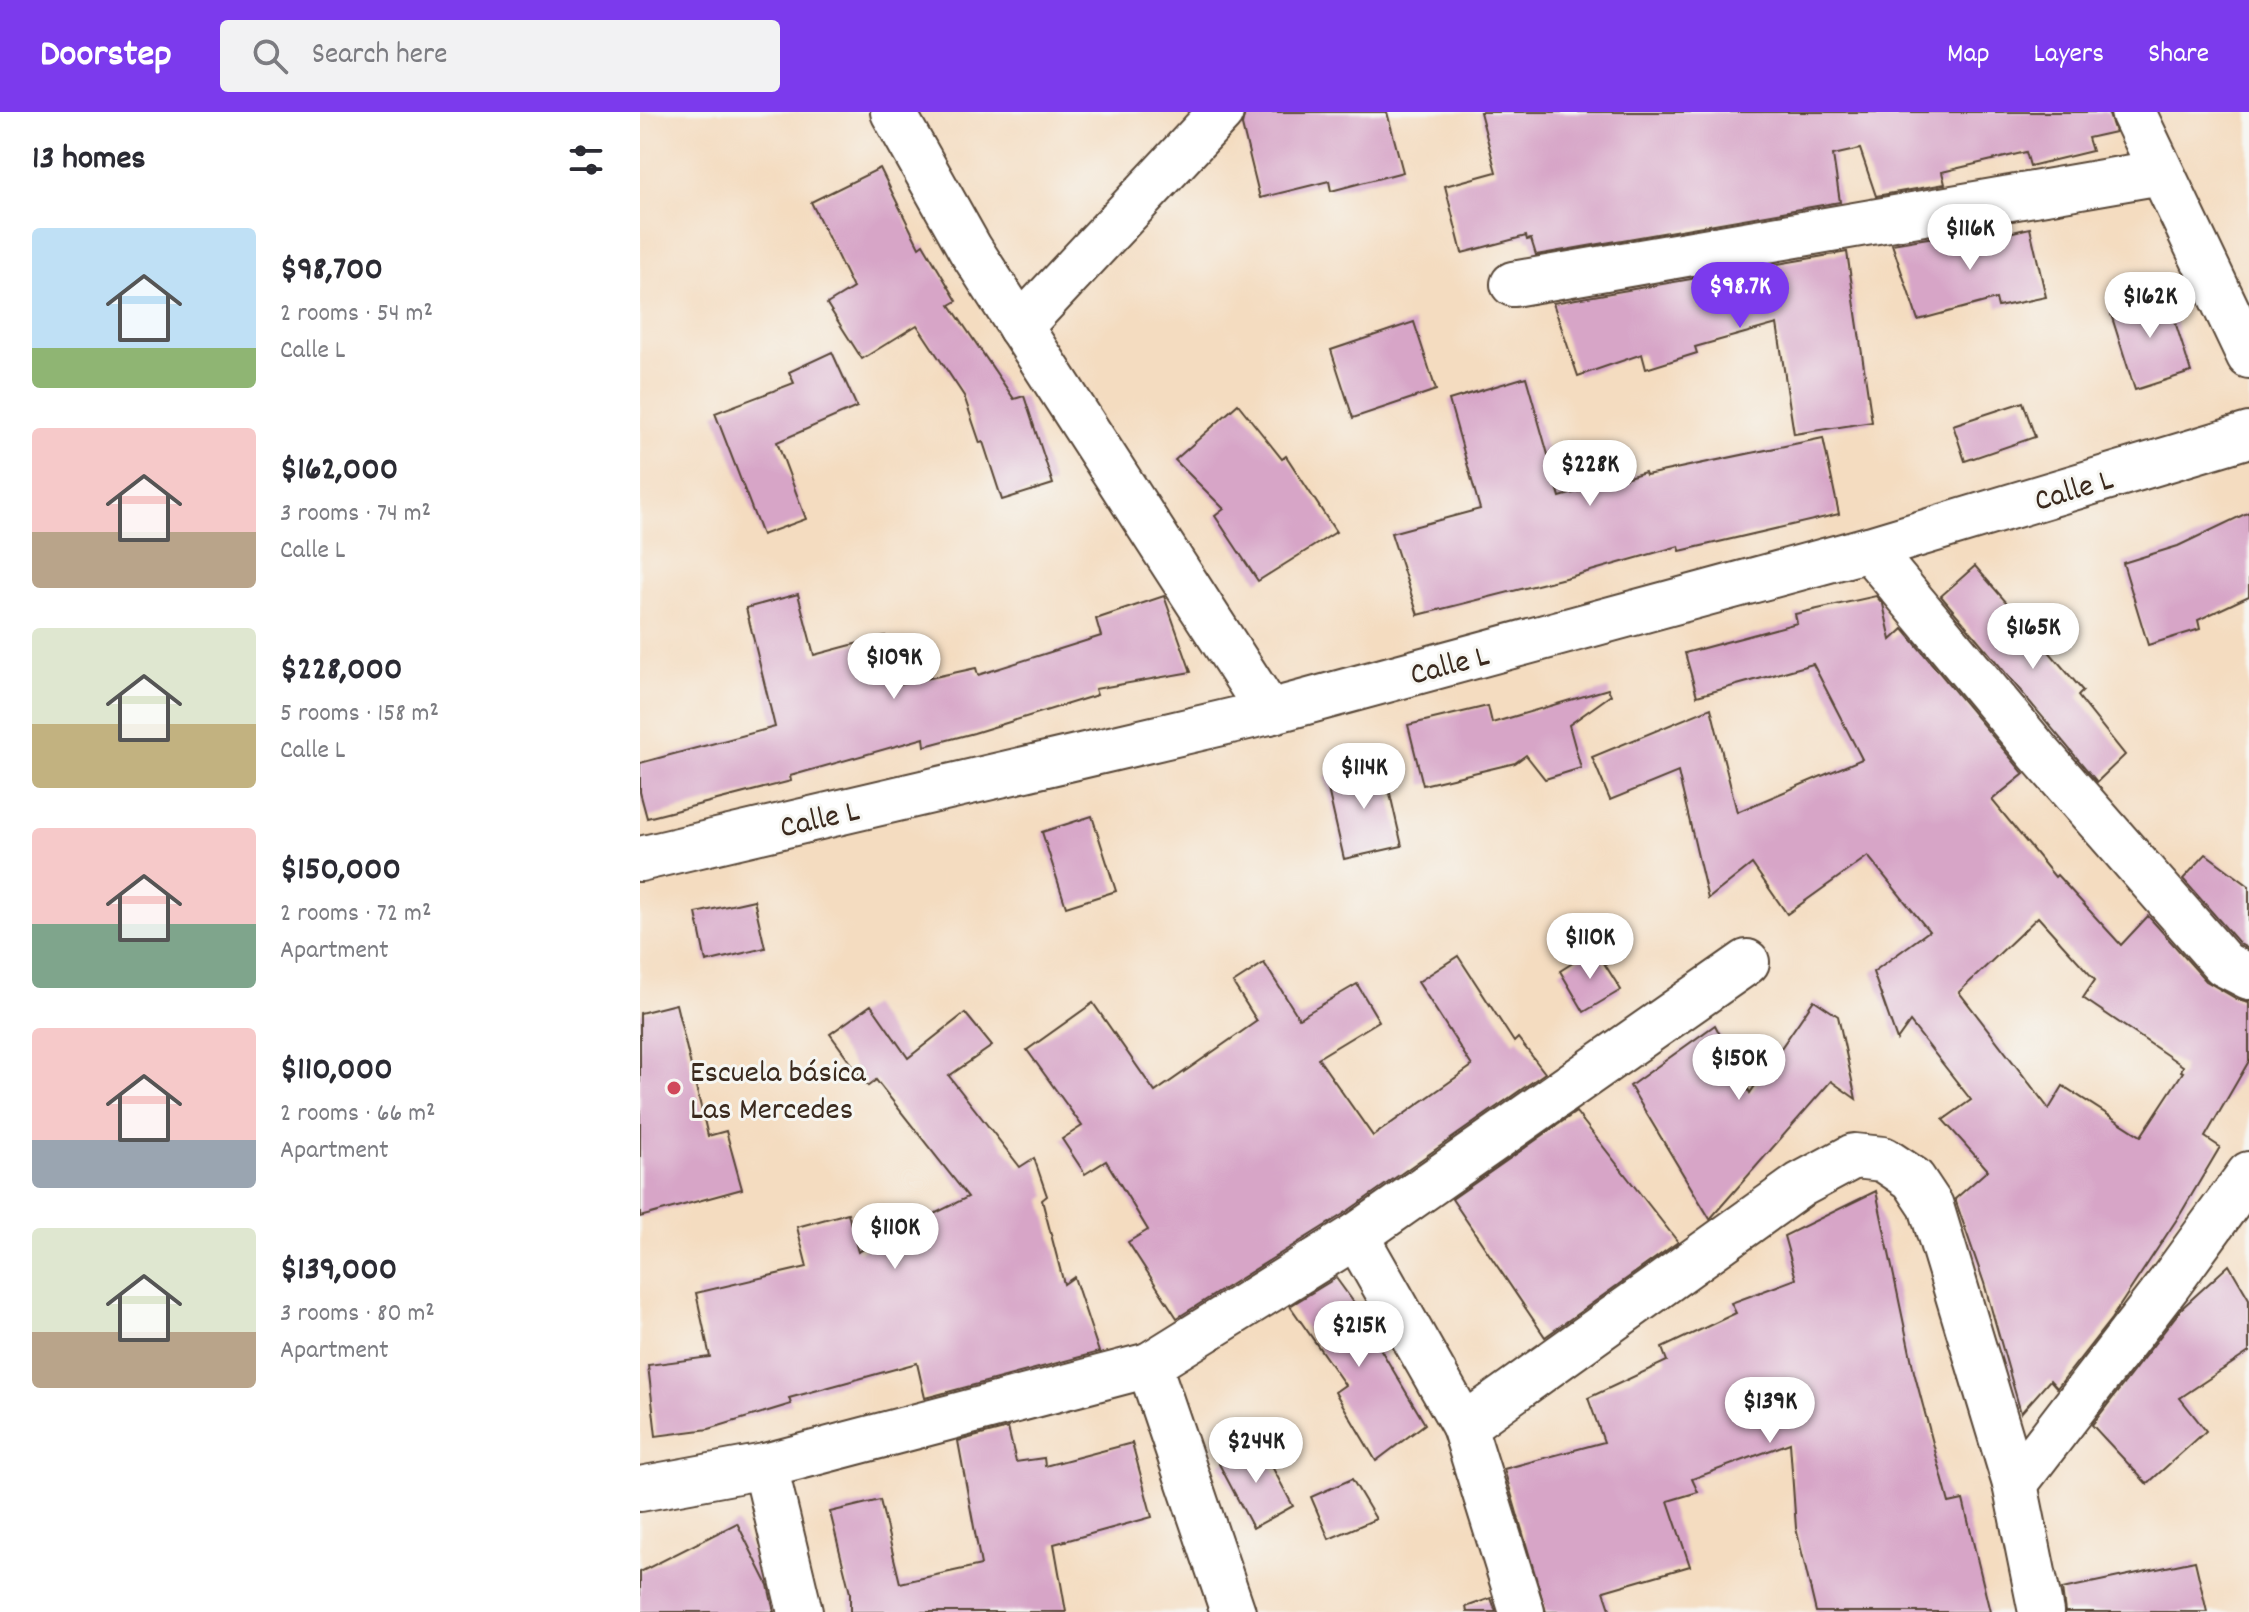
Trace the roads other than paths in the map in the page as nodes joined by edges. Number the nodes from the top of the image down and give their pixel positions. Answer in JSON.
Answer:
{"nodes":[{"id":1,"x":893,"y":112,"type":"edge"},
{"id":2,"x":1221,"y":112,"type":"edge"},
{"id":3,"x":2133,"y":112,"type":"edge"},
{"id":4,"x":2161,"y":172,"type":"junction"},
{"id":5,"x":1513,"y":284,"type":"dead end"},
{"id":6,"x":1020,"y":327,"type":"junction"},
{"id":7,"x":2249,"y":356,"type":"edge"},
{"id":8,"x":2249,"y":435,"type":"edge"},
{"id":9,"x":1869,"y":549,"type":"junction"},
{"id":10,"x":1269,"y":712,"type":"junction"},
{"id":11,"x":640,"y":859,"type":"edge"},
{"id":12,"x":1747,"y":962,"type":"dead end"},
{"id":13,"x":2249,"y":977,"type":"edge"},
{"id":14,"x":2241,"y":1205,"type":"edge"},
{"id":15,"x":1356,"y":1236,"type":"junction"},
{"id":16,"x":1149,"y":1365,"type":"junction"},
{"id":17,"x":1464,"y":1426,"type":"junction"},
{"id":18,"x":765,"y":1466,"type":"junction"},
{"id":19,"x":2015,"y":1484,"type":"junction"},
{"id":20,"x":640,"y":1489,"type":"edge"},
{"id":21,"x":800,"y":1612,"type":"edge"},
{"id":22,"x":1233,"y":1612,"type":"edge"},
{"id":23,"x":1522,"y":1612,"type":"edge"},
{"id":24,"x":2041,"y":1612,"type":"edge"}],
"edges":[{"from":1,"to":6,"type":"street"},
{"from":2,"to":6,"type":"street"},
{"from":3,"to":4,"type":"street"},
{"from":4,"to":5,"type":"street"},
{"from":4,"to":7,"type":"street"},
{"from":6,"to":10,"type":"street"},
{"from":8,"to":9,"type":"street","name":"Calle L"},
{"from":9,"to":10,"type":"street","name":"Calle L"},
{"from":9,"to":13,"type":"street"},
{"from":10,"to":11,"type":"street","name":"Calle L"},
{"from":12,"to":15,"type":"street"},
{"from":14,"to":19,"type":"street"},
{"from":15,"to":16,"type":"street"},
{"from":15,"to":17,"type":"street"},
{"from":16,"to":18,"type":"street"},
{"from":16,"to":22,"type":"street"},
{"from":17,"to":19,"type":"street"},
{"from":17,"to":23,"type":"street"},
{"from":18,"to":20,"type":"street"},
{"from":18,"to":21,"type":"street"},
{"from":19,"to":24,"type":"street"}]}
